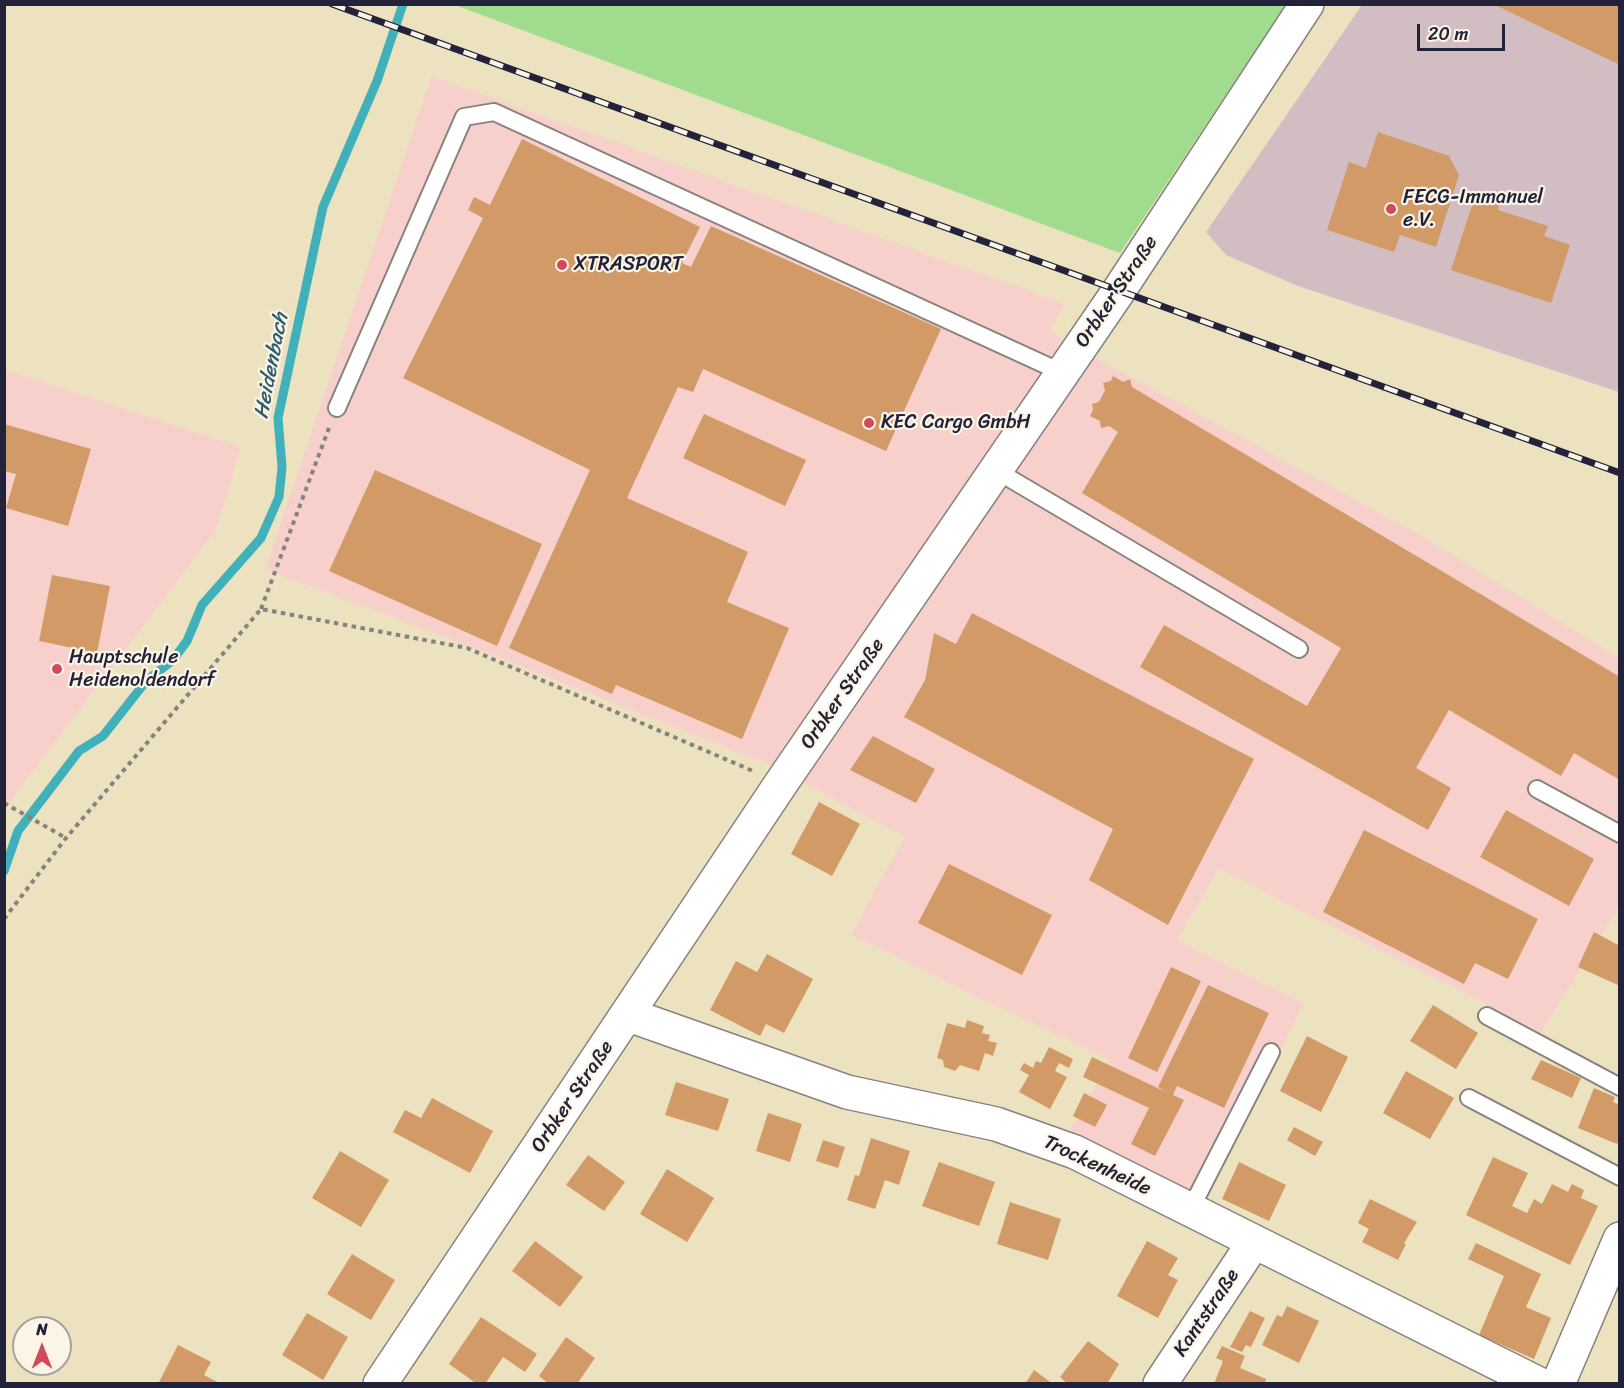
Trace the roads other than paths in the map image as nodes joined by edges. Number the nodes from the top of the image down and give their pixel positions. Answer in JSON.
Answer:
{"nodes":[{"id":1,"x":1307,"y":4,"type":"edge"},
{"id":2,"x":1063,"y":373,"type":"junction"},
{"id":3,"x":337,"y":408,"type":"road end"},
{"id":4,"x":997,"y":471,"type":"junction"},
{"id":5,"x":1299,"y":649,"type":"dead end"},
{"id":6,"x":1537,"y":789,"type":"dead end"},
{"id":7,"x":1620,"y":834,"type":"edge"},
{"id":8,"x":629,"y":1015,"type":"junction"},
{"id":9,"x":1487,"y":1016,"type":"dead end"},
{"id":10,"x":1271,"y":1052,"type":"dead end"},
{"id":11,"x":1620,"y":1087,"type":"edge"},
{"id":12,"x":1469,"y":1098,"type":"dead end"},
{"id":13,"x":1620,"y":1177,"type":"edge"},
{"id":14,"x":1190,"y":1210,"type":"junction"},
{"id":15,"x":1619,"y":1240,"type":"edge"},
{"id":16,"x":1254,"y":1242,"type":"junction"},
{"id":17,"x":381,"y":1383,"type":"edge"},
{"id":18,"x":1160,"y":1383,"type":"edge"},
{"id":19,"x":1539,"y":1383,"type":"edge"},
{"id":20,"x":1558,"y":1383,"type":"edge"}],
"edges":[{"from":1,"to":2,"type":"street","name":"Orbker Straße"},
{"from":2,"to":3,"type":"lane"},
{"from":2,"to":4,"type":"street","name":"Orbker Straße"},
{"from":4,"to":5,"type":"lane"},
{"from":4,"to":8,"type":"street","name":"Orbker Straße"},
{"from":6,"to":7,"type":"lane"},
{"from":8,"to":14,"type":"street","name":"Trockenheide"},
{"from":8,"to":17,"type":"street","name":"Orbker Straße"},
{"from":9,"to":11,"type":"lane"},
{"from":10,"to":14,"type":"lane"},
{"from":12,"to":13,"type":"lane"},
{"from":14,"to":16,"type":"street","name":"Trockenheide"},
{"from":15,"to":20,"type":"street"},
{"from":16,"to":18,"type":"street","name":"Kantstraße"},
{"from":16,"to":19,"type":"street","name":"Trockenheide"}]}
